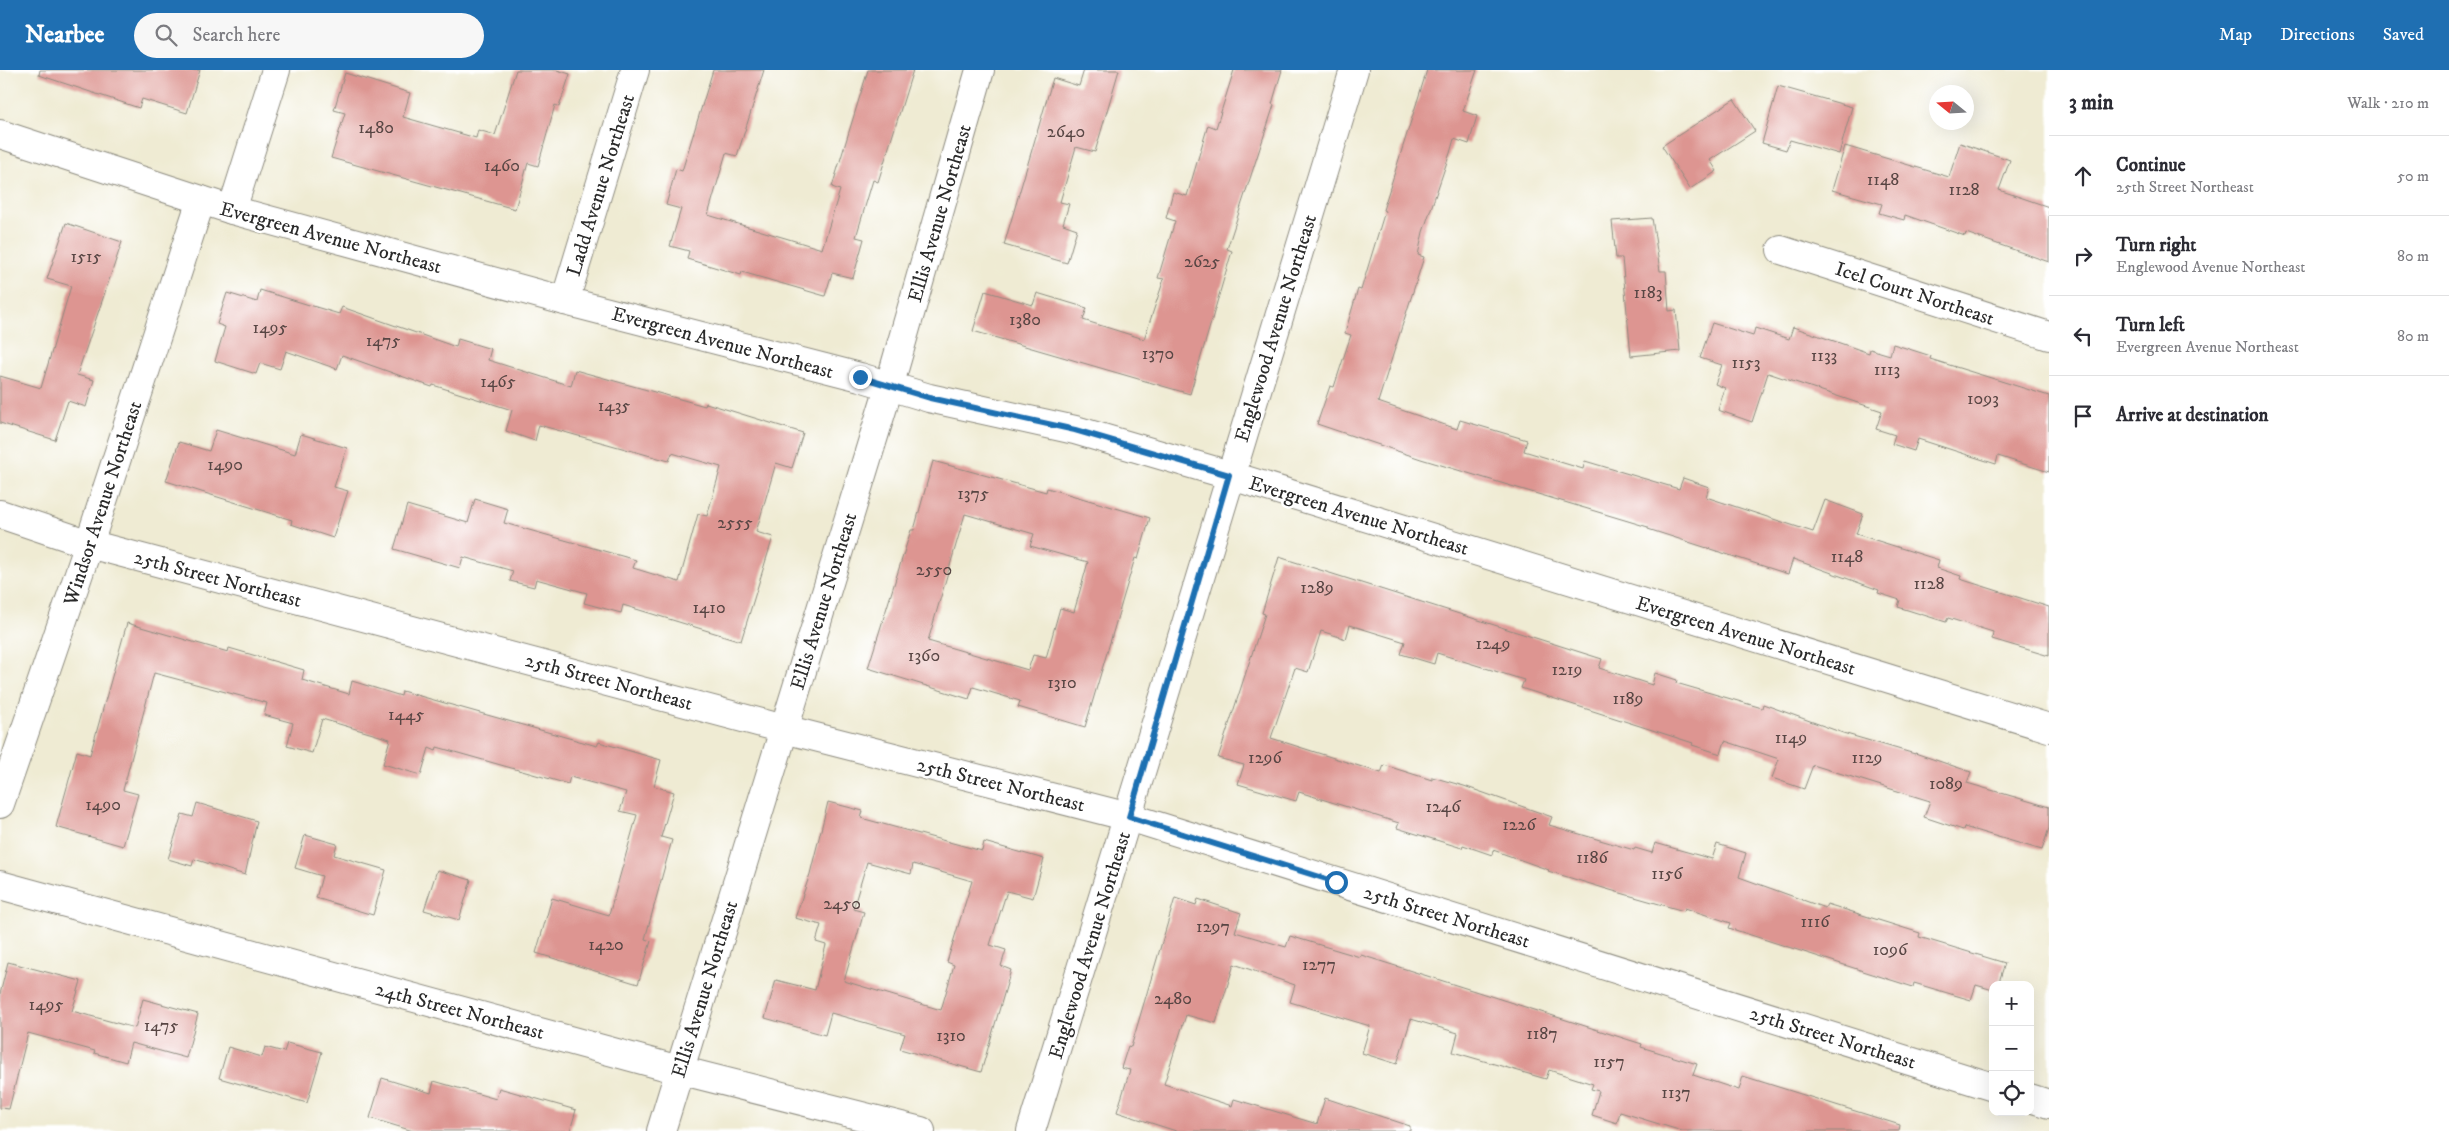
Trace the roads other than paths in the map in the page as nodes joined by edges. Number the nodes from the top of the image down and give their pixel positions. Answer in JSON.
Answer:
{"nodes":[{"id":1,"x":276,"y":70,"type":"edge"},
{"id":2,"x":635,"y":70,"type":"edge"},
{"id":3,"x":980,"y":70,"type":"edge"},
{"id":4,"x":1354,"y":70,"type":"edge"},
{"id":5,"x":0,"y":134,"type":"edge"},
{"id":6,"x":201,"y":200,"type":"junction"},
{"id":7,"x":232,"y":210,"type":"junction"},
{"id":8,"x":1781,"y":250,"type":"dead end"},
{"id":9,"x":565,"y":301,"type":"junction"},
{"id":10,"x":2049,"y":336,"type":"edge"},
{"id":11,"x":889,"y":387,"type":"junction"},
{"id":12,"x":1229,"y":475,"type":"junction"},
{"id":13,"x":0,"y":514,"type":"edge"},
{"id":14,"x":89,"y":544,"type":"junction"},
{"id":15,"x":2049,"y":728,"type":"edge"},
{"id":16,"x":784,"y":729,"type":"junction"},
{"id":17,"x":0,"y":804,"type":"edge"},
{"id":18,"x":1129,"y":817,"type":"junction"},
{"id":19,"x":0,"y":885,"type":"edge"},
{"id":20,"x":680,"y":1070,"type":"junction"},
{"id":21,"x":1989,"y":1086,"type":"edge"},
{"id":22,"x":2034,"y":1099,"type":"edge"},
{"id":23,"x":2049,"y":1104,"type":"edge"},
{"id":24,"x":661,"y":1131,"type":"edge"},
{"id":25,"x":921,"y":1131,"type":"edge"},
{"id":26,"x":1030,"y":1131,"type":"edge"}],
"edges":[{"from":1,"to":7,"type":"street"},
{"from":2,"to":9,"type":"street","name":"Ladd Avenue Northeast"},
{"from":3,"to":11,"type":"street","name":"Ellis Avenue Northeast"},
{"from":4,"to":12,"type":"street","name":"Englewood Avenue Northeast"},
{"from":5,"to":6,"type":"street","name":"Evergreen Avenue Northeast"},
{"from":6,"to":7,"type":"street","name":"Evergreen Avenue Northeast"},
{"from":6,"to":14,"type":"street","name":"Windsor Avenue Northeast"},
{"from":7,"to":9,"type":"street","name":"Evergreen Avenue Northeast"},
{"from":8,"to":10,"type":"street","name":"Icel Court Northeast"},
{"from":9,"to":11,"type":"street","name":"Evergreen Avenue Northeast"},
{"from":11,"to":12,"type":"street","name":"Evergreen Avenue Northeast"},
{"from":11,"to":16,"type":"street","name":"Ellis Avenue Northeast"},
{"from":12,"to":15,"type":"street","name":"Evergreen Avenue Northeast"},
{"from":12,"to":18,"type":"street","name":"Englewood Avenue Northeast"},
{"from":13,"to":14,"type":"street","name":"25th Street Northeast"},
{"from":14,"to":16,"type":"street","name":"25th Street Northeast"},
{"from":14,"to":17,"type":"street","name":"Windsor Avenue Northeast"},
{"from":16,"to":18,"type":"street","name":"25th Street Northeast"},
{"from":16,"to":20,"type":"street","name":"Ellis Avenue Northeast"},
{"from":18,"to":21,"type":"street","name":"25th Street Northeast"},
{"from":18,"to":26,"type":"street","name":"Englewood Avenue Northeast"},
{"from":19,"to":20,"type":"street","name":"24th Street Northeast"},
{"from":20,"to":24,"type":"street","name":"Ellis Avenue Northeast"},
{"from":20,"to":25,"type":"street","name":"24th Street Northeast"},
{"from":22,"to":23,"type":"street"}]}
